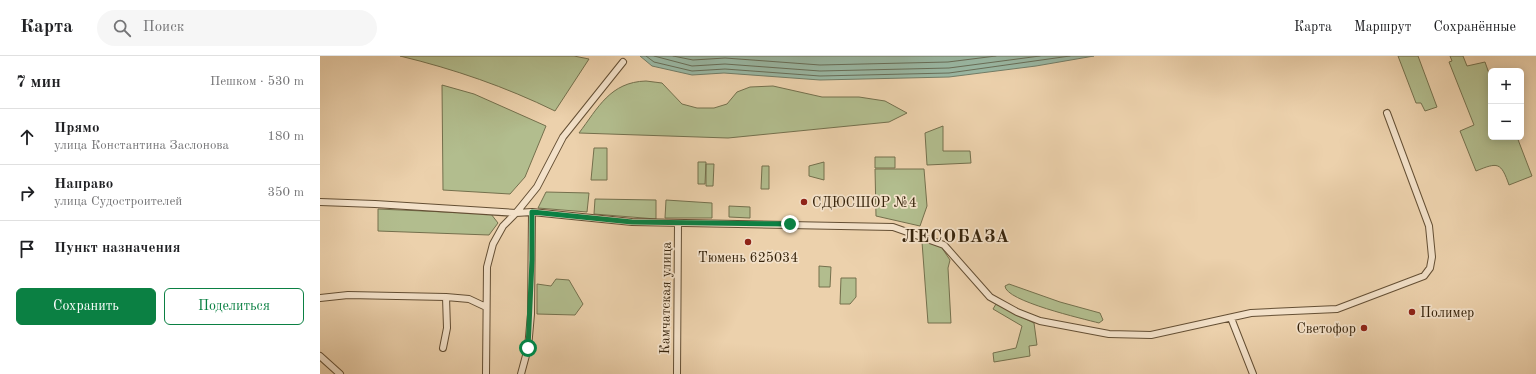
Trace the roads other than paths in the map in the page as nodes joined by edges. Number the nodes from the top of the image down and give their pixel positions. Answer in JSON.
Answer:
{"nodes":[{"id":1,"x":623,"y":62,"type":"dead end"},
{"id":2,"x":1387,"y":113,"type":"dead end"},
{"id":3,"x":320,"y":202,"type":"edge"},
{"id":4,"x":532,"y":212,"type":"junction"},
{"id":5,"x":516,"y":213,"type":"junction"},
{"id":6,"x":678,"y":223,"type":"junction"},
{"id":7,"x":446,"y":297,"type":"junction"},
{"id":8,"x":320,"y":298,"type":"edge"},
{"id":9,"x":486,"y":307,"type":"junction"},
{"id":10,"x":1231,"y":318,"type":"junction"},
{"id":11,"x":443,"y":348,"type":"dead end"},
{"id":12,"x":320,"y":356,"type":"edge"},
{"id":13,"x":340,"y":374,"type":"edge"},
{"id":14,"x":486,"y":374,"type":"edge"},
{"id":15,"x":521,"y":374,"type":"edge"},
{"id":16,"x":677,"y":374,"type":"edge"},
{"id":17,"x":1253,"y":374,"type":"edge"}],
"edges":[{"from":1,"to":5,"type":"street"},
{"from":2,"to":10,"type":"street"},
{"from":3,"to":5,"type":"street"},
{"from":4,"to":5,"type":"street"},
{"from":4,"to":6,"type":"street"},
{"from":4,"to":15,"type":"street"},
{"from":5,"to":9,"type":"street"},
{"from":6,"to":10,"type":"street"},
{"from":6,"to":16,"type":"street","name":"Камчатская улица"},
{"from":7,"to":8,"type":"street"},
{"from":7,"to":9,"type":"street"},
{"from":7,"to":11,"type":"street"},
{"from":9,"to":14,"type":"street"},
{"from":10,"to":17,"type":"street"},
{"from":12,"to":13,"type":"street"}]}
